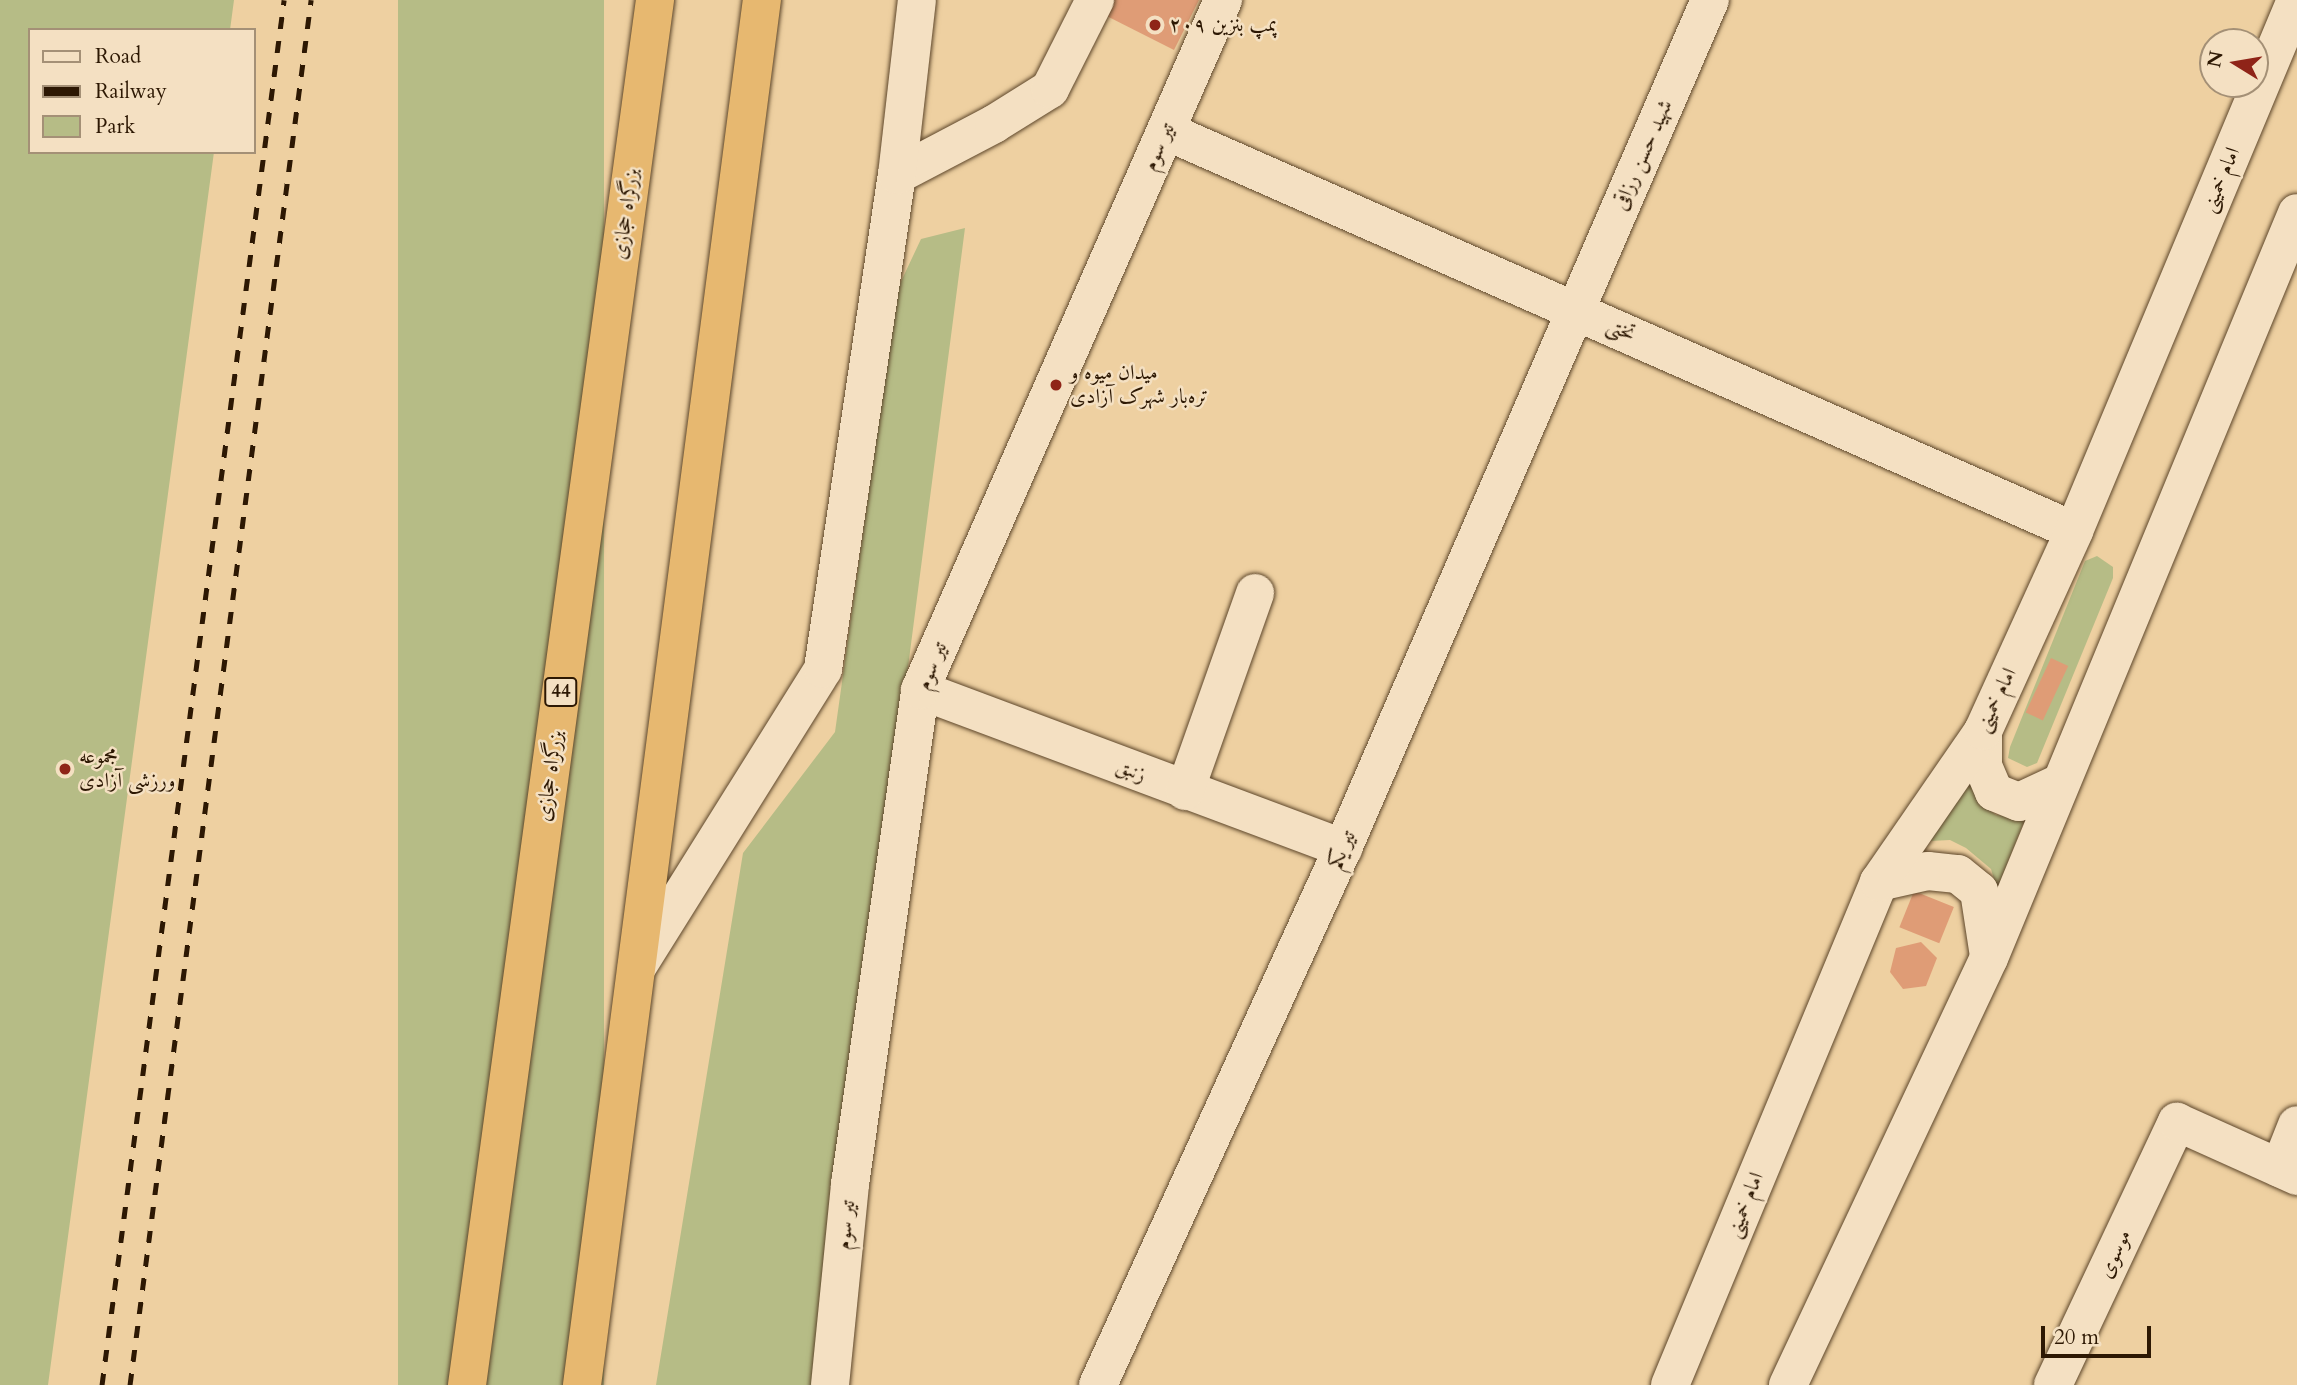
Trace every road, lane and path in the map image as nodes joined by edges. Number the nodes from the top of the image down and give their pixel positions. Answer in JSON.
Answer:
{"nodes":[{"id":1,"x":656,"y":0,"type":"edge"},
{"id":2,"x":762,"y":0,"type":"edge"},
{"id":3,"x":917,"y":0,"type":"edge"},
{"id":4,"x":1095,"y":0,"type":"edge"},
{"id":5,"x":1223,"y":0,"type":"edge"},
{"id":6,"x":1710,"y":0,"type":"edge"},
{"id":7,"x":2296,"y":0,"type":"edge"},
{"id":8,"x":1166,"y":131,"type":"junction"},
{"id":9,"x":897,"y":174,"type":"junction"},
{"id":10,"x":2297,"y":213,"type":"edge"},
{"id":11,"x":1575,"y":309,"type":"junction"},
{"id":12,"x":2074,"y":531,"type":"junction"},
{"id":13,"x":1255,"y":593,"type":"dead end"},
{"id":14,"x":920,"y":691,"type":"junction"},
{"id":15,"x":1983,"y":731,"type":"junction"},
{"id":16,"x":2060,"y":783,"type":"junction"},
{"id":17,"x":1185,"y":792,"type":"junction"},
{"id":18,"x":1343,"y":848,"type":"junction"},
{"id":19,"x":1878,"y":882,"type":"junction"},
{"id":20,"x":1989,"y":958,"type":"junction"},
{"id":21,"x":637,"y":967,"type":"junction"},
{"id":22,"x":2297,"y":1125,"type":"edge"},
{"id":23,"x":2288,"y":1172,"type":"edge"},
{"id":24,"x":467,"y":1385,"type":"edge"},
{"id":25,"x":582,"y":1385,"type":"edge"},
{"id":26,"x":830,"y":1385,"type":"edge"},
{"id":27,"x":1098,"y":1385,"type":"edge"},
{"id":28,"x":1670,"y":1385,"type":"edge"},
{"id":29,"x":1788,"y":1385,"type":"edge"},
{"id":30,"x":2053,"y":1385,"type":"edge"}],
"edges":[{"from":1,"to":24,"type":"highway","name":"بزرگراه حجازی","number":"44"},
{"from":2,"to":21,"type":"highway"},
{"from":3,"to":9,"type":"street"},
{"from":4,"to":9,"type":"street"},
{"from":5,"to":8,"type":"street","name":"تیر سوم"},
{"from":6,"to":11,"type":"street","name":"شهید حسن رزاقی"},
{"from":7,"to":12,"type":"street","name":"امام خمینی"},
{"from":8,"to":11,"type":"street","name":"تختی"},
{"from":8,"to":14,"type":"street","name":"تیر سوم"},
{"from":9,"to":21,"type":"street"},
{"from":10,"to":16,"type":"street"},
{"from":11,"to":12,"type":"street","name":"تختی"},
{"from":11,"to":18,"type":"street","name":"تیر یکم"},
{"from":12,"to":15,"type":"street","name":"امام خمینی"},
{"from":13,"to":17,"type":"street"},
{"from":14,"to":17,"type":"street","name":"زنبق"},
{"from":14,"to":26,"type":"street","name":"تیر سوم"},
{"from":15,"to":16,"type":"street"},
{"from":15,"to":19,"type":"street","name":"امام خمینی"},
{"from":16,"to":20,"type":"street"},
{"from":17,"to":18,"type":"street","name":"زنبق"},
{"from":18,"to":27,"type":"street","name":"تیر یکم"},
{"from":19,"to":20,"type":"street"},
{"from":19,"to":28,"type":"street","name":"امام خمینی"},
{"from":20,"to":29,"type":"street"},
{"from":21,"to":25,"type":"highway"},
{"from":22,"to":23,"type":"street"},
{"from":23,"to":30,"type":"street","name":"موسوی"}]}
